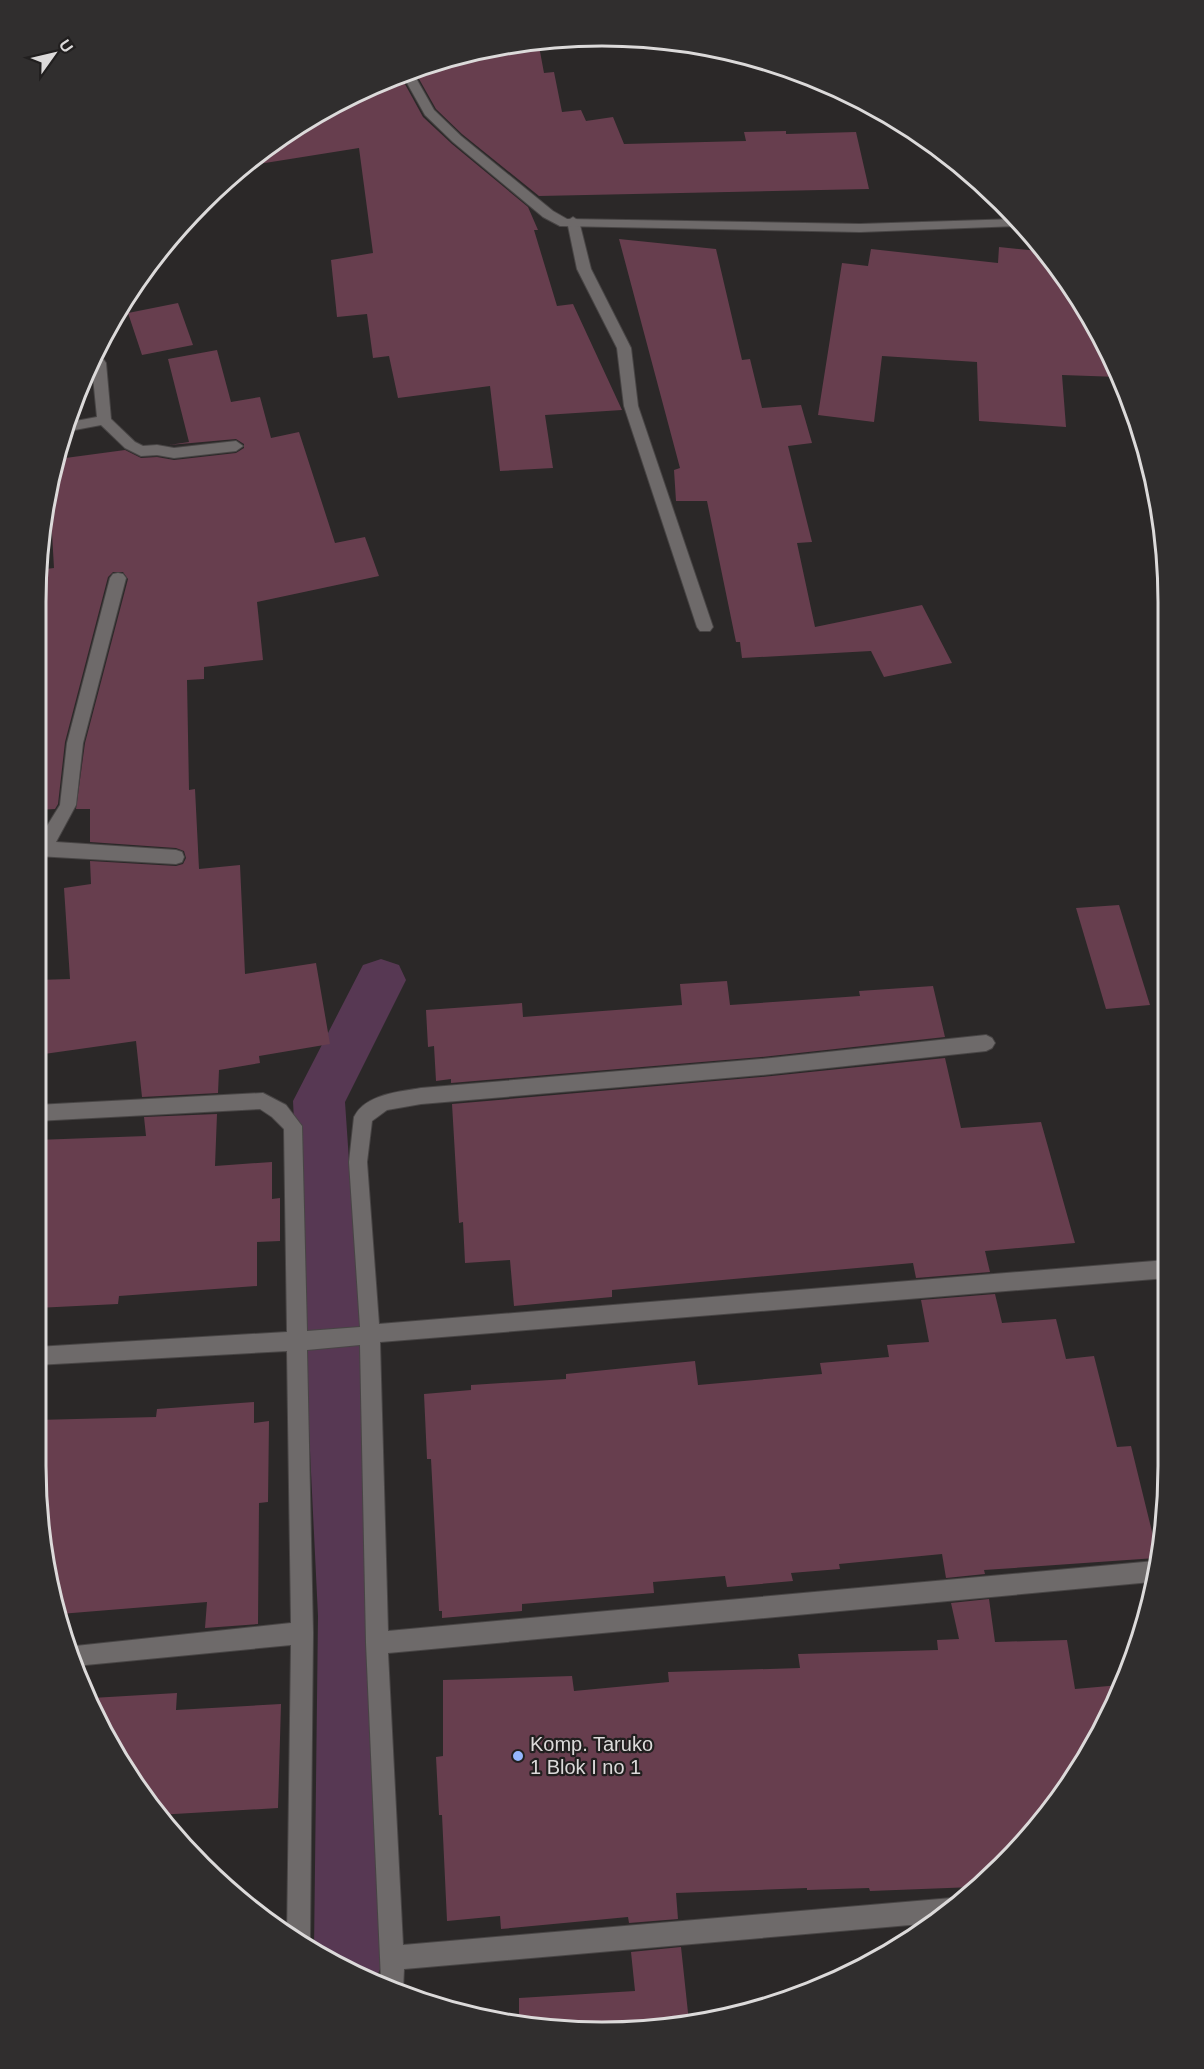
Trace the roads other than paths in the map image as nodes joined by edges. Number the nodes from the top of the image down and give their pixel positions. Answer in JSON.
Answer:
{"nodes":[{"id":1,"x":412,"y":80,"type":"edge"},
{"id":2,"x":573,"y":221,"type":"junction"},
{"id":3,"x":1008,"y":223,"type":"edge"},
{"id":4,"x":99,"y":366,"type":"edge"},
{"id":5,"x":104,"y":420,"type":"junction"},
{"id":6,"x":75,"y":426,"type":"edge"},
{"id":7,"x":236,"y":446,"type":"dead end"},
{"id":8,"x":118,"y":578,"type":"dead end"},
{"id":9,"x":705,"y":627,"type":"dead end"},
{"id":10,"x":46,"y":840,"type":"edge"},
{"id":11,"x":46,"y":849,"type":"edge"},
{"id":12,"x":176,"y":857,"type":"dead end"},
{"id":13,"x":986,"y":1043,"type":"dead end"},
{"id":14,"x":46,"y":1112,"type":"edge"},
{"id":15,"x":1158,"y":1270,"type":"edge"},
{"id":16,"x":370,"y":1334,"type":"junction"},
{"id":17,"x":305,"y":1340,"type":"junction"},
{"id":18,"x":46,"y":1355,"type":"edge"},
{"id":19,"x":1148,"y":1572,"type":"edge"},
{"id":20,"x":302,"y":1633,"type":"junction"},
{"id":21,"x":377,"y":1643,"type":"junction"},
{"id":22,"x":79,"y":1655,"type":"edge"},
{"id":23,"x":935,"y":1911,"type":"edge"},
{"id":24,"x":298,"y":1932,"type":"edge"},
{"id":25,"x":392,"y":1958,"type":"junction"},
{"id":26,"x":393,"y":1981,"type":"edge"}],
"edges":[{"from":1,"to":2,"type":"street"},
{"from":2,"to":3,"type":"street"},
{"from":2,"to":9,"type":"street"},
{"from":4,"to":5,"type":"street"},
{"from":5,"to":6,"type":"street"},
{"from":5,"to":7,"type":"street"},
{"from":8,"to":10,"type":"street"},
{"from":11,"to":12,"type":"street"},
{"from":13,"to":16,"type":"street"},
{"from":14,"to":17,"type":"street"},
{"from":15,"to":16,"type":"street"},
{"from":16,"to":17,"type":"street"},
{"from":16,"to":21,"type":"street"},
{"from":17,"to":18,"type":"street"},
{"from":17,"to":20,"type":"street"},
{"from":19,"to":21,"type":"street"},
{"from":20,"to":22,"type":"street"},
{"from":20,"to":24,"type":"street"},
{"from":21,"to":25,"type":"street"},
{"from":23,"to":25,"type":"street"},
{"from":25,"to":26,"type":"street"}]}
